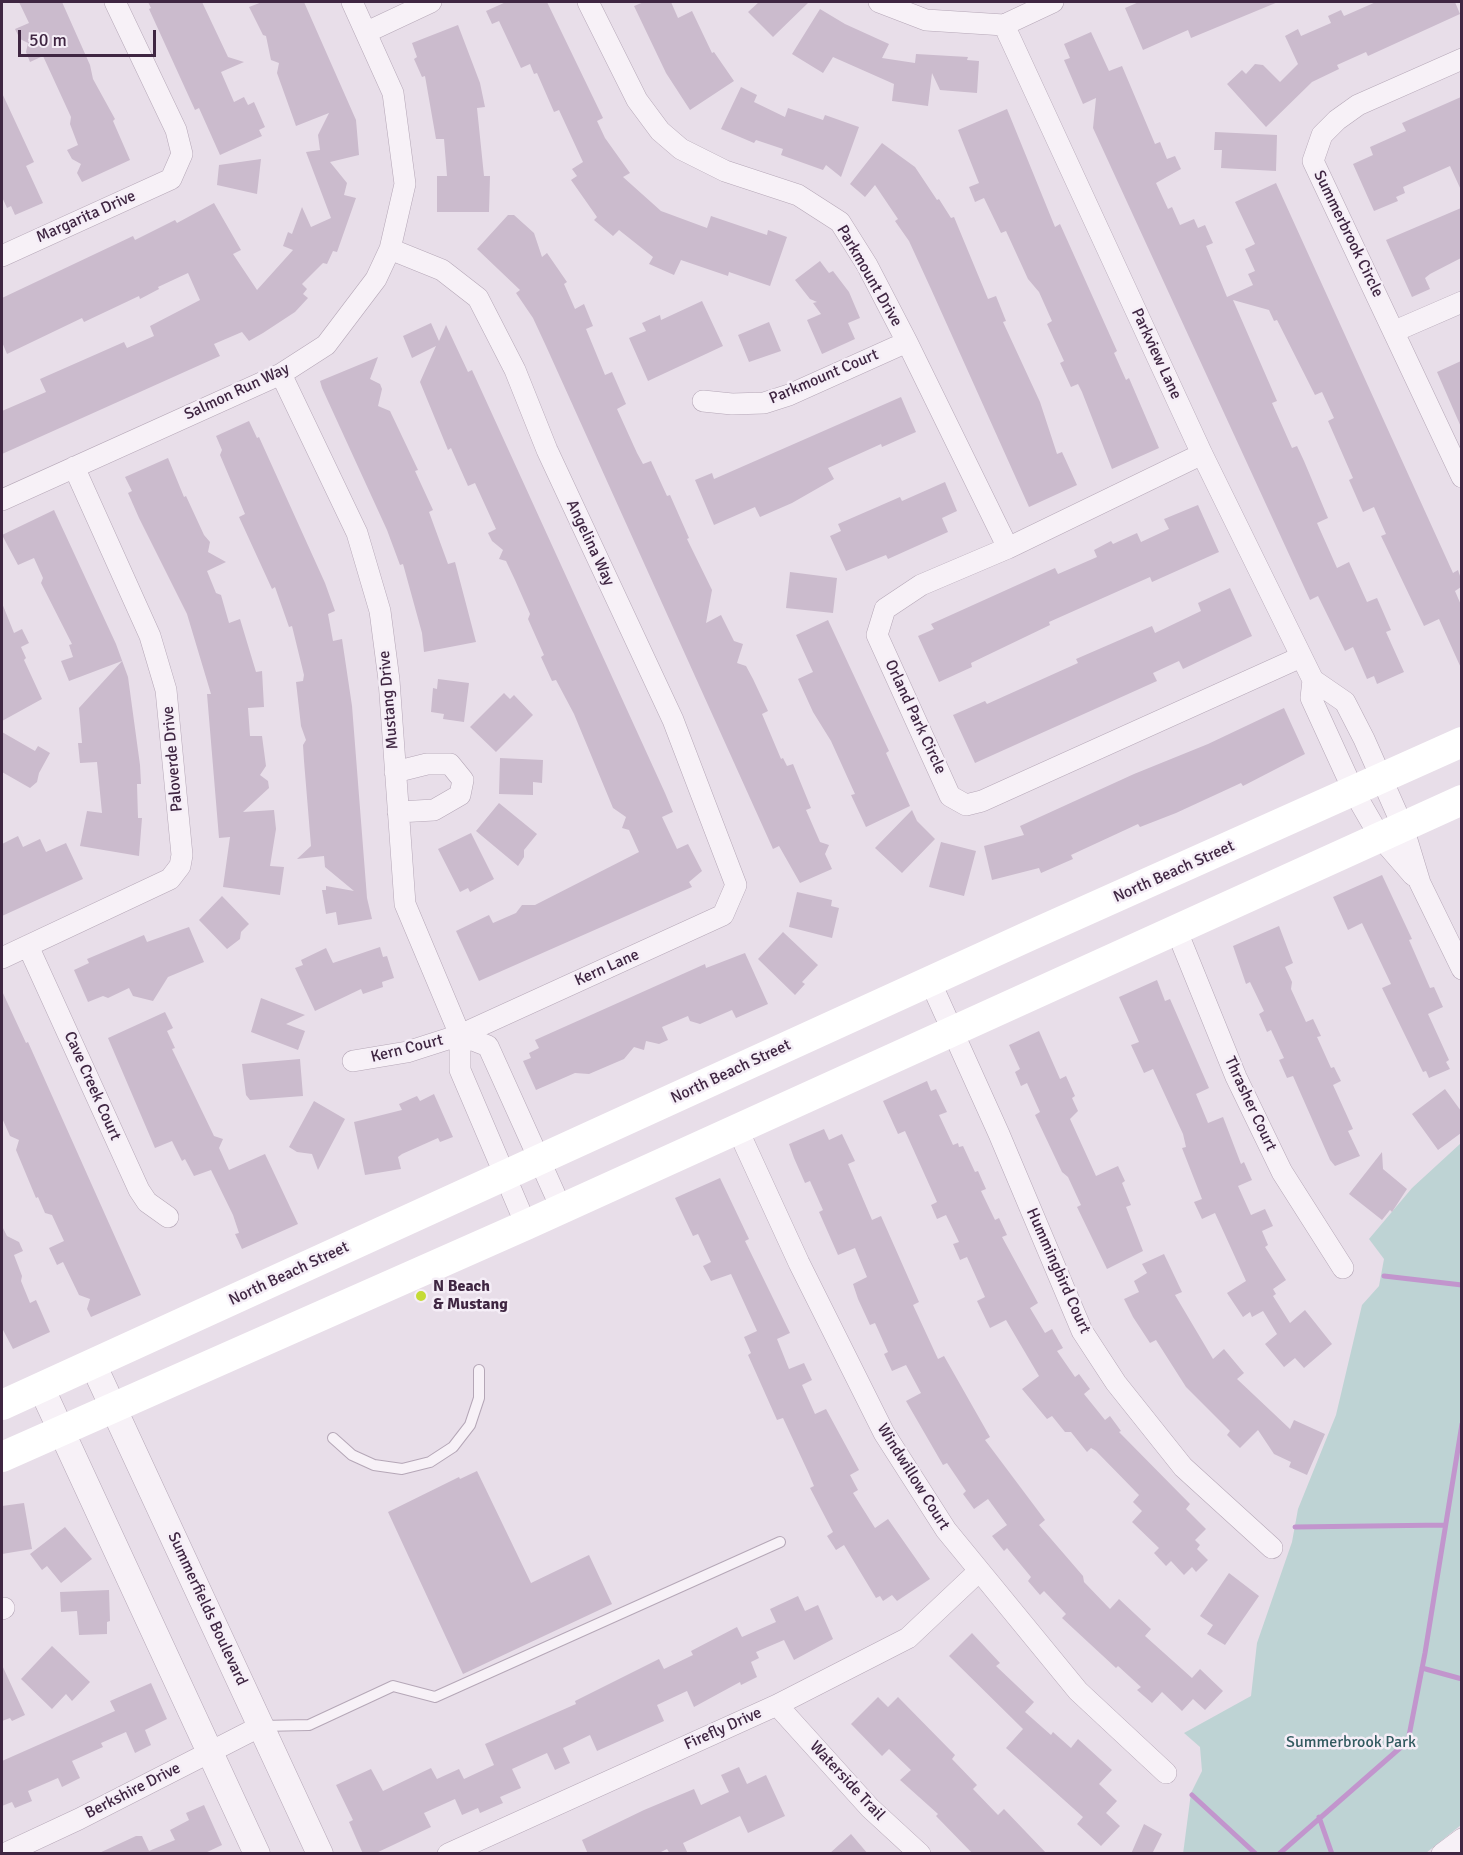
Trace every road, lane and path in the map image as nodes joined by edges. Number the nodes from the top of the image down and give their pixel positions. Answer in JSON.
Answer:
{"nodes":[{"id":1,"x":115,"y":2,"type":"edge"},
{"id":2,"x":352,"y":2,"type":"edge"},
{"id":3,"x":431,"y":2,"type":"edge"},
{"id":4,"x":588,"y":2,"type":"edge"},
{"id":5,"x":879,"y":2,"type":"edge"},
{"id":6,"x":1053,"y":2,"type":"edge"},
{"id":7,"x":1004,"y":25,"type":"junction"},
{"id":8,"x":367,"y":32,"type":"junction"},
{"id":9,"x":1461,"y":59,"type":"edge"},
{"id":10,"x":390,"y":249,"type":"junction"},
{"id":11,"x":2,"y":256,"type":"edge"},
{"id":12,"x":1461,"y":302,"type":"edge"},
{"id":13,"x":1395,"y":331,"type":"junction"},
{"id":14,"x":907,"y":342,"type":"junction"},
{"id":15,"x":281,"y":374,"type":"junction"},
{"id":16,"x":703,"y":401,"type":"dead end"},
{"id":17,"x":1202,"y":454,"type":"junction"},
{"id":18,"x":74,"y":467,"type":"junction"},
{"id":19,"x":1461,"y":477,"type":"edge"},
{"id":20,"x":2,"y":500,"type":"edge"},
{"id":21,"x":1008,"y":548,"type":"junction"},
{"id":22,"x":1301,"y":657,"type":"junction"},
{"id":23,"x":1313,"y":680,"type":"junction"},
{"id":24,"x":1461,"y":742,"type":"edge"},
{"id":25,"x":395,"y":772,"type":"junction"},
{"id":26,"x":1382,"y":779,"type":"junction"},
{"id":27,"x":1354,"y":792,"type":"junction"},
{"id":28,"x":1461,"y":800,"type":"edge"},
{"id":29,"x":398,"y":812,"type":"junction"},
{"id":30,"x":1391,"y":832,"type":"junction"},
{"id":31,"x":736,"y":885,"type":"joint"},
{"id":32,"x":1176,"y":929,"type":"junction"},
{"id":33,"x":28,"y":946,"type":"junction"},
{"id":34,"x":2,"y":958,"type":"edge"},
{"id":35,"x":1461,"y":969,"type":"edge"},
{"id":36,"x":930,"y":981,"type":"junction"},
{"id":37,"x":951,"y":1032,"type":"junction"},
{"id":38,"x":460,"y":1035,"type":"junction"},
{"id":39,"x":353,"y":1061,"type":"dead end"},
{"id":40,"x":737,"y":1128,"type":"junction"},
{"id":41,"x":539,"y":1160,"type":"junction"},
{"id":42,"x":504,"y":1176,"type":"junction"},
{"id":43,"x":561,"y":1208,"type":"junction"},
{"id":44,"x":168,"y":1216,"type":"dead end"},
{"id":45,"x":526,"y":1225,"type":"junction"},
{"id":46,"x":1343,"y":1268,"type":"dead end"},
{"id":47,"x":93,"y":1364,"type":"junction"},
{"id":48,"x":479,"y":1370,"type":"dead end"},
{"id":49,"x":40,"y":1388,"type":"junction"},
{"id":50,"x":2,"y":1405,"type":"edge"},
{"id":51,"x":113,"y":1407,"type":"junction"},
{"id":52,"x":60,"y":1431,"type":"junction"},
{"id":53,"x":333,"y":1438,"type":"dead end"},
{"id":54,"x":2,"y":1457,"type":"edge"},
{"id":55,"x":780,"y":1542,"type":"dead end"},
{"id":56,"x":1272,"y":1548,"type":"dead end"},
{"id":57,"x":978,"y":1572,"type":"junction"},
{"id":58,"x":777,"y":1705,"type":"junction"},
{"id":59,"x":261,"y":1726,"type":"junction"},
{"id":60,"x":210,"y":1753,"type":"junction"},
{"id":61,"x":1166,"y":1773,"type":"dead end"},
{"id":62,"x":1461,"y":1839,"type":"edge"},
{"id":63,"x":3,"y":1854,"type":"edge"},
{"id":64,"x":257,"y":1854,"type":"edge"},
{"id":65,"x":320,"y":1854,"type":"edge"},
{"id":66,"x":447,"y":1854,"type":"edge"},
{"id":67,"x":920,"y":1854,"type":"edge"},
{"id":68,"x":1442,"y":1854,"type":"edge"}],
"edges":[{"from":1,"to":11,"type":"street","name":"Margarita Drive"},
{"from":2,"to":8,"type":"street","name":"Salmon Run Way"},
{"from":3,"to":8,"type":"street"},
{"from":4,"to":14,"type":"street","name":"Parkmount Drive"},
{"from":5,"to":7,"type":"street"},
{"from":6,"to":7,"type":"street"},
{"from":7,"to":17,"type":"street","name":"Parkview Lane"},
{"from":8,"to":10,"type":"street","name":"Salmon Run Way"},
{"from":9,"to":13,"type":"street","name":"Summerbrook Circle"},
{"from":10,"to":15,"type":"street","name":"Salmon Run Way"},
{"from":10,"to":31,"type":"street","name":"Angelina Way"},
{"from":12,"to":13,"type":"street"},
{"from":13,"to":19,"type":"street","name":"Summerbrook Circle"},
{"from":14,"to":16,"type":"street","name":"Parkmount Court"},
{"from":14,"to":21,"type":"street","name":"Parkmount Drive"},
{"from":15,"to":18,"type":"street","name":"Salmon Run Way"},
{"from":15,"to":25,"type":"street","name":"Mustang Drive"},
{"from":17,"to":21,"type":"street","name":"Orland Park Circle"},
{"from":17,"to":22,"type":"street","name":"Parkview Lane"},
{"from":18,"to":20,"type":"street","name":"Salmon Run Way"},
{"from":18,"to":33,"type":"street","name":"Paloverde Drive"},
{"from":21,"to":22,"type":"street","name":"Orland Park Circle"},
{"from":22,"to":23,"type":"street","name":"Parkview Lane"},
{"from":23,"to":26,"type":"street","name":"Parkview Lane"},
{"from":23,"to":27,"type":"street","name":"Parkview Lane"},
{"from":24,"to":26,"type":"main road","name":"North Beach Street"},
{"from":25,"to":29,"type":"street","name":"Mustang Drive"},
{"from":25,"to":29,"type":"street"},
{"from":26,"to":27,"type":"main road","name":"North Beach Street"},
{"from":26,"to":30,"type":"street","name":"Parkview Lane"},
{"from":27,"to":30,"type":"street","name":"Parkview Lane"},
{"from":27,"to":36,"type":"main road","name":"North Beach Street"},
{"from":28,"to":30,"type":"main road"},
{"from":29,"to":38,"type":"street","name":"Mustang Drive"},
{"from":30,"to":32,"type":"main road"},
{"from":30,"to":35,"type":"street"},
{"from":31,"to":38,"type":"street","name":"Kern Lane"},
{"from":32,"to":37,"type":"main road"},
{"from":32,"to":46,"type":"street","name":"Thrasher Court"},
{"from":33,"to":34,"type":"street","name":"Paloverde Drive"},
{"from":33,"to":44,"type":"street","name":"Cave Creek Court"},
{"from":36,"to":37,"type":"street","name":"Hummingbird Court"},
{"from":36,"to":41,"type":"main road","name":"North Beach Street"},
{"from":37,"to":40,"type":"main road"},
{"from":37,"to":56,"type":"street","name":"Hummingbird Court"},
{"from":38,"to":39,"type":"street","name":"Kern Court"},
{"from":38,"to":41,"type":"street"},
{"from":38,"to":42,"type":"street","name":"Mustang Drive"},
{"from":40,"to":43,"type":"main road"},
{"from":40,"to":57,"type":"street","name":"Windwillow Court"},
{"from":41,"to":42,"type":"main road","name":"North Beach Street"},
{"from":41,"to":43,"type":"street"},
{"from":42,"to":45,"type":"street","name":"Mustang Drive"},
{"from":42,"to":47,"type":"main road","name":"North Beach Street"},
{"from":43,"to":45,"type":"main road"},
{"from":45,"to":51,"type":"main road"},
{"from":47,"to":49,"type":"main road","name":"North Beach Street"},
{"from":47,"to":51,"type":"street","name":"Summerfields Boulevard"},
{"from":48,"to":53,"type":"lane"},
{"from":49,"to":50,"type":"main road","name":"North Beach Street"},
{"from":49,"to":52,"type":"street"},
{"from":51,"to":52,"type":"main road"},
{"from":51,"to":59,"type":"street","name":"Summerfields Boulevard"},
{"from":52,"to":54,"type":"main road"},
{"from":52,"to":60,"type":"street"},
{"from":55,"to":59,"type":"lane"},
{"from":57,"to":58,"type":"street","name":"Firefly Drive"},
{"from":57,"to":61,"type":"street","name":"Windwillow Court"},
{"from":58,"to":66,"type":"street","name":"Firefly Drive"},
{"from":58,"to":67,"type":"street","name":"Waterside Trail"},
{"from":59,"to":60,"type":"street","name":"Berkshire Drive"},
{"from":59,"to":65,"type":"street","name":"Summerfields Boulevard"},
{"from":60,"to":63,"type":"street","name":"Berkshire Drive"},
{"from":60,"to":64,"type":"street"},
{"from":62,"to":68,"type":"street"}]}
